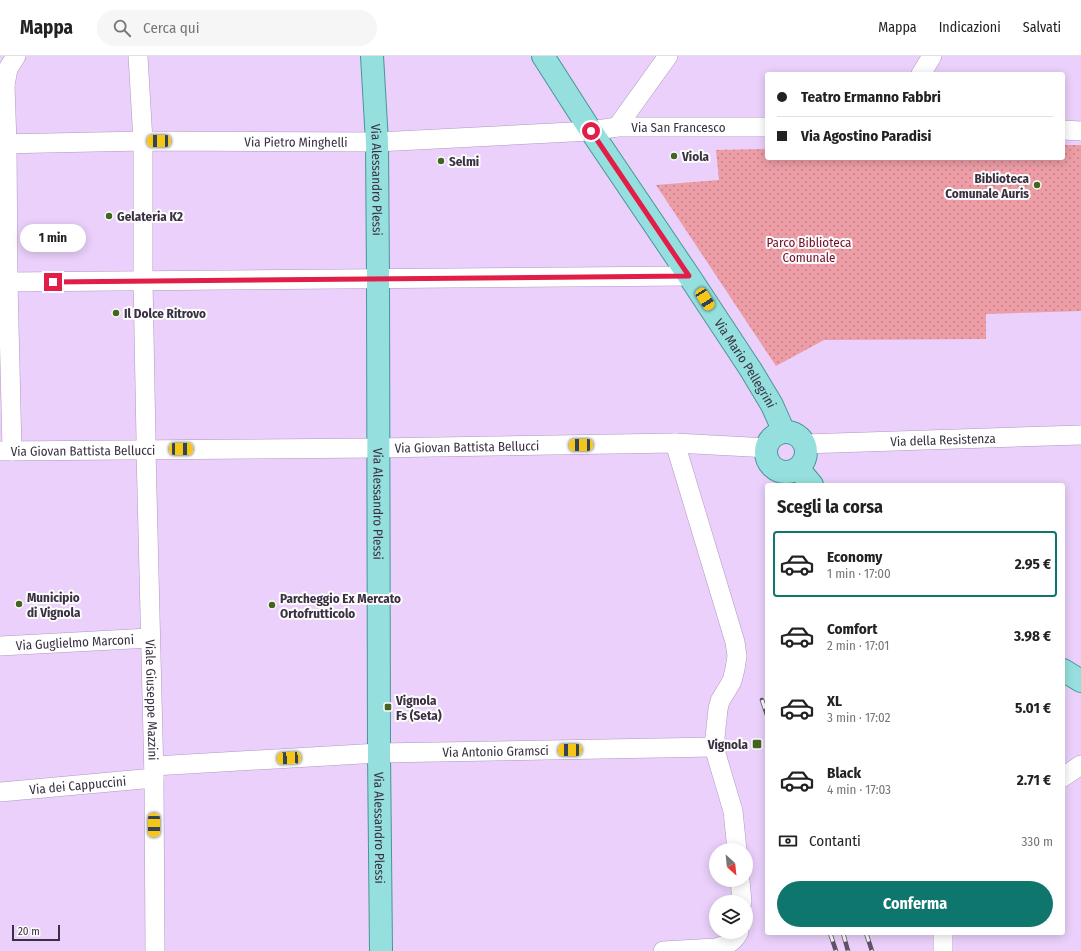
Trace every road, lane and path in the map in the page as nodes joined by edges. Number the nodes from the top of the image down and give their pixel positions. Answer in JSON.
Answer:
{"nodes":[{"id":1,"x":16,"y":56,"type":"edge"},
{"id":2,"x":138,"y":56,"type":"edge"},
{"id":3,"x":372,"y":56,"type":"edge"},
{"id":4,"x":543,"y":56,"type":"edge"},
{"id":5,"x":668,"y":56,"type":"edge"},
{"id":6,"x":932,"y":56,"type":"edge"},
{"id":7,"x":922,"y":72,"type":"edge"},
{"id":8,"x":2,"y":80,"type":"edge"},
{"id":9,"x":617,"y":127,"type":"junction"},
{"id":10,"x":765,"y":127,"type":"edge"},
{"id":11,"x":1065,"y":130,"type":"edge"},
{"id":12,"x":591,"y":131,"type":"junction"},
{"id":13,"x":1081,"y":131,"type":"edge"},
{"id":14,"x":143,"y":141,"type":"junction"},
{"id":15,"x":377,"y":142,"type":"junction"},
{"id":16,"x":4,"y":144,"type":"edge"},
{"id":17,"x":689,"y":276,"type":"junction"},
{"id":18,"x":378,"y":279,"type":"junction"},
{"id":19,"x":143,"y":281,"type":"junction"},
{"id":20,"x":8,"y":282,"type":"junction"},
{"id":21,"x":784,"y":432,"type":"junction"},
{"id":22,"x":1081,"y":435,"type":"edge"},
{"id":23,"x":675,"y":443,"type":"junction"},
{"id":24,"x":804,"y":444,"type":"junction"},
{"id":25,"x":146,"y":445,"type":"junction"},
{"id":26,"x":378,"y":448,"type":"junction"},
{"id":27,"x":767,"y":448,"type":"junction"},
{"id":28,"x":6,"y":451,"type":"edge"},
{"id":29,"x":798,"y":468,"type":"junction"},
{"id":30,"x":810,"y":483,"type":"edge"},
{"id":31,"x":150,"y":638,"type":"junction"},
{"id":32,"x":0,"y":646,"type":"edge"},
{"id":33,"x":1065,"y":671,"type":"edge"},
{"id":34,"x":1081,"y":681,"type":"edge"},
{"id":35,"x":714,"y":747,"type":"junction"},
{"id":36,"x":379,"y":753,"type":"junction"},
{"id":37,"x":1081,"y":765,"type":"edge"},
{"id":38,"x":154,"y":772,"type":"junction"},
{"id":39,"x":1065,"y":777,"type":"edge"},
{"id":40,"x":0,"y":792,"type":"edge"},
{"id":41,"x":736,"y":843,"type":"edge"},
{"id":42,"x":943,"y":935,"type":"edge"},
{"id":43,"x":735,"y":939,"type":"edge"},
{"id":44,"x":154,"y":951,"type":"edge"},
{"id":45,"x":381,"y":951,"type":"edge"},
{"id":46,"x":663,"y":951,"type":"edge"},
{"id":47,"x":943,"y":951,"type":"edge"}],
"edges":[{"from":1,"to":8,"type":"street"},
{"from":2,"to":14,"type":"street","name":"Viale Giuseppe Mazzini"},
{"from":3,"to":15,"type":"main road","name":"Via Alessandro Plessi"},
{"from":4,"to":12,"type":"main road","name":"Via Mario Pellegrini"},
{"from":5,"to":9,"type":"street"},
{"from":6,"to":7,"type":"street"},
{"from":8,"to":16,"type":"street"},
{"from":9,"to":10,"type":"street","name":"Via San Francesco"},
{"from":9,"to":12,"type":"street","name":"Via San Francesco"},
{"from":11,"to":13,"type":"street"},
{"from":12,"to":15,"type":"street","name":"Via Pietro Minghelli"},
{"from":12,"to":17,"type":"main road","name":"Via Mario Pellegrini"},
{"from":14,"to":15,"type":"street","name":"Via Pietro Minghelli"},
{"from":14,"to":16,"type":"street","name":"Via Pietro Minghelli"},
{"from":14,"to":19,"type":"street","name":"Viale Giuseppe Mazzini"},
{"from":15,"to":18,"type":"main road","name":"Via Alessandro Plessi"},
{"from":16,"to":20,"type":"street"},
{"from":17,"to":18,"type":"street"},
{"from":17,"to":21,"type":"main road","name":"Via Mario Pellegrini"},
{"from":18,"to":19,"type":"street"},
{"from":18,"to":26,"type":"main road","name":"Via Alessandro Plessi"},
{"from":19,"to":20,"type":"street"},
{"from":19,"to":25,"type":"street","name":"Viale Giuseppe Mazzini"},
{"from":20,"to":28,"type":"street"},
{"from":21,"to":24,"type":"main road"},
{"from":21,"to":27,"type":"main road"},
{"from":22,"to":24,"type":"street","name":"Via della Resistenza"},
{"from":23,"to":26,"type":"street","name":"Via Giovan Battista Bellucci"},
{"from":23,"to":27,"type":"street","name":"Via Giovan Battista Bellucci"},
{"from":23,"to":35,"type":"street"},
{"from":24,"to":29,"type":"main road"},
{"from":25,"to":26,"type":"street","name":"Via Giovan Battista Bellucci"},
{"from":25,"to":28,"type":"street","name":"Via Giovan Battista Bellucci"},
{"from":25,"to":31,"type":"street","name":"Viale Giuseppe Mazzini"},
{"from":26,"to":36,"type":"main road","name":"Via Alessandro Plessi"},
{"from":27,"to":29,"type":"main road"},
{"from":29,"to":30,"type":"main road"},
{"from":31,"to":32,"type":"street","name":"Via Guglielmo Marconi"},
{"from":31,"to":38,"type":"street","name":"Viale Giuseppe Mazzini"},
{"from":33,"to":34,"type":"main road"},
{"from":35,"to":36,"type":"street","name":"Via Antonio Gramsci"},
{"from":35,"to":41,"type":"street"},
{"from":36,"to":38,"type":"street","name":"Via Antonio Gramsci"},
{"from":36,"to":45,"type":"main road","name":"Via Alessandro Plessi"},
{"from":37,"to":39,"type":"street"},
{"from":38,"to":40,"type":"street","name":"Via dei Cappuccini"},
{"from":38,"to":44,"type":"street","name":"Viale Giuseppe Mazzini"},
{"from":42,"to":47,"type":"street"},
{"from":43,"to":46,"type":"street"}]}
